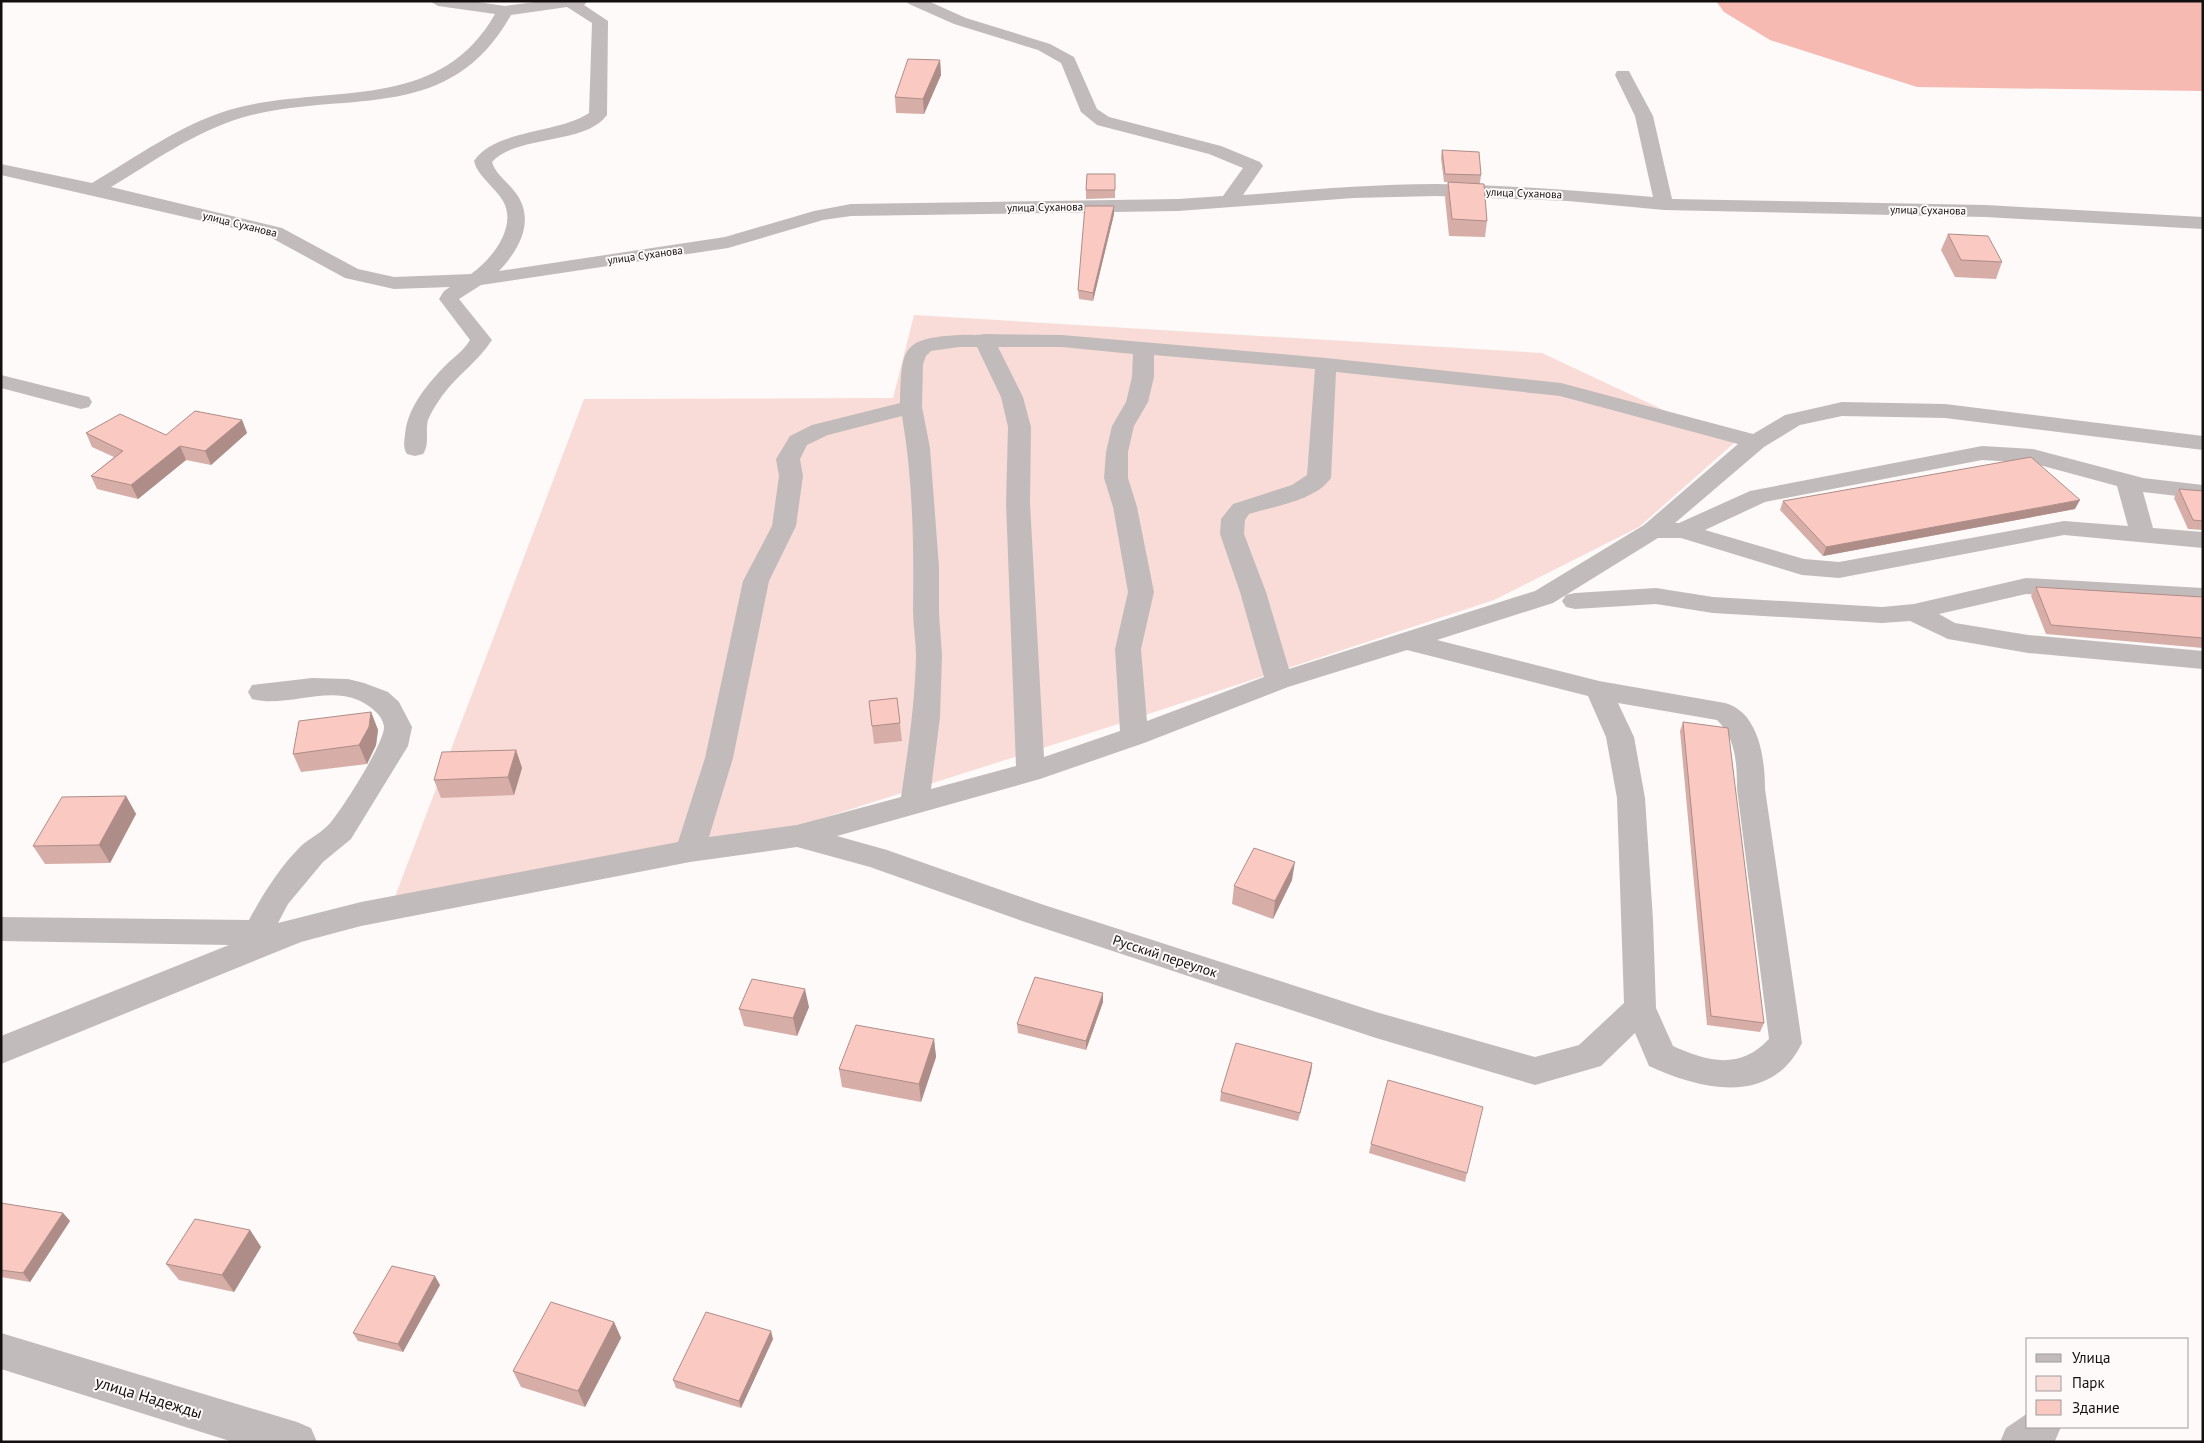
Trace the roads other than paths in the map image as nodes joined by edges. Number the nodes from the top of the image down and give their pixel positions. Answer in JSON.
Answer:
{"nodes":[{"id":1,"x":438,"y":1,"type":"edge"},
{"id":2,"x":914,"y":1,"type":"edge"},
{"id":3,"x":574,"y":2,"type":"edge"},
{"id":4,"x":505,"y":12,"type":"junction"},
{"id":5,"x":1623,"y":75,"type":"dead end"},
{"id":6,"x":1,"y":169,"type":"edge"},
{"id":7,"x":95,"y":188,"type":"junction"},
{"id":8,"x":1230,"y":200,"type":"junction"},
{"id":9,"x":1664,"y":204,"type":"junction"},
{"id":10,"x":2203,"y":223,"type":"edge"},
{"id":11,"x":477,"y":280,"type":"junction"},
{"id":12,"x":984,"y":340,"type":"junction"},
{"id":13,"x":1144,"y":349,"type":"junction"},
{"id":14,"x":1326,"y":364,"type":"junction"},
{"id":15,"x":1,"y":380,"type":"edge"},
{"id":16,"x":81,"y":402,"type":"dead end"},
{"id":17,"x":911,"y":407,"type":"junction"},
{"id":18,"x":1756,"y":442,"type":"junction"},
{"id":19,"x":2203,"y":443,"type":"edge"},
{"id":20,"x":415,"y":449,"type":"dead end"},
{"id":21,"x":2128,"y":482,"type":"junction"},
{"id":22,"x":2203,"y":492,"type":"edge"},
{"id":23,"x":1653,"y":530,"type":"junction"},
{"id":24,"x":1683,"y":531,"type":"junction"},
{"id":25,"x":2142,"y":534,"type":"junction"},
{"id":26,"x":2203,"y":540,"type":"edge"},
{"id":27,"x":2203,"y":596,"type":"edge"},
{"id":28,"x":1575,"y":601,"type":"dead end"},
{"id":29,"x":1914,"y":612,"type":"junction"},
{"id":30,"x":1403,"y":640,"type":"junction"},
{"id":31,"x":2203,"y":660,"type":"edge"},
{"id":32,"x":1279,"y":681,"type":"junction"},
{"id":33,"x":1599,"y":690,"type":"junction"},
{"id":34,"x":262,"y":692,"type":"dead end"},
{"id":35,"x":1134,"y":736,"type":"junction"},
{"id":36,"x":1030,"y":772,"type":"junction"},
{"id":37,"x":915,"y":803,"type":"junction"},
{"id":38,"x":797,"y":836,"type":"junction"},
{"id":39,"x":690,"y":851,"type":"junction"},
{"id":40,"x":1,"y":929,"type":"edge"},
{"id":41,"x":295,"y":931,"type":"junction"},
{"id":42,"x":257,"y":934,"type":"junction"},
{"id":43,"x":1640,"y":1008,"type":"junction"},
{"id":44,"x":1,"y":1050,"type":"edge"},
{"id":45,"x":1,"y":1351,"type":"edge"},
{"id":46,"x":2040,"y":1428,"type":"edge"},
{"id":47,"x":297,"y":1442,"type":"edge"},
{"id":48,"x":2020,"y":1442,"type":"edge"}],
"edges":[{"from":1,"to":4,"type":"street"},
{"from":2,"to":8,"type":"street"},
{"from":3,"to":4,"type":"street"},
{"from":3,"to":11,"type":"street"},
{"from":4,"to":7,"type":"street"},
{"from":5,"to":9,"type":"street"},
{"from":6,"to":7,"type":"street","name":"улица Суханова"},
{"from":7,"to":11,"type":"street","name":"улица Суханова"},
{"from":8,"to":9,"type":"street","name":"улица Суханова"},
{"from":8,"to":11,"type":"street","name":"улица Суханова"},
{"from":9,"to":10,"type":"street","name":"улица Суханова"},
{"from":11,"to":20,"type":"street"},
{"from":12,"to":13,"type":"street"},
{"from":12,"to":17,"type":"street"},
{"from":12,"to":36,"type":"street"},
{"from":13,"to":14,"type":"street"},
{"from":13,"to":35,"type":"street"},
{"from":14,"to":18,"type":"street"},
{"from":14,"to":32,"type":"street"},
{"from":15,"to":16,"type":"street"},
{"from":17,"to":37,"type":"street"},
{"from":17,"to":39,"type":"street"},
{"from":18,"to":19,"type":"street"},
{"from":18,"to":23,"type":"street"},
{"from":21,"to":22,"type":"street"},
{"from":21,"to":24,"type":"street"},
{"from":21,"to":25,"type":"street"},
{"from":23,"to":24,"type":"street"},
{"from":23,"to":30,"type":"street"},
{"from":24,"to":25,"type":"street"},
{"from":25,"to":26,"type":"street"},
{"from":27,"to":29,"type":"street"},
{"from":28,"to":29,"type":"street"},
{"from":29,"to":31,"type":"street"},
{"from":30,"to":32,"type":"street"},
{"from":30,"to":33,"type":"street"},
{"from":32,"to":35,"type":"street"},
{"from":33,"to":43,"type":"street"},
{"from":33,"to":43,"type":"street"},
{"from":34,"to":42,"type":"street"},
{"from":35,"to":36,"type":"street"},
{"from":36,"to":37,"type":"street"},
{"from":37,"to":38,"type":"street"},
{"from":38,"to":39,"type":"street"},
{"from":38,"to":43,"type":"street","name":"Русский переулок"},
{"from":39,"to":41,"type":"street"},
{"from":40,"to":42,"type":"street"},
{"from":41,"to":42,"type":"street"},
{"from":41,"to":44,"type":"street"},
{"from":45,"to":47,"type":"street","name":"улица Надежды"},
{"from":46,"to":48,"type":"street"}]}
